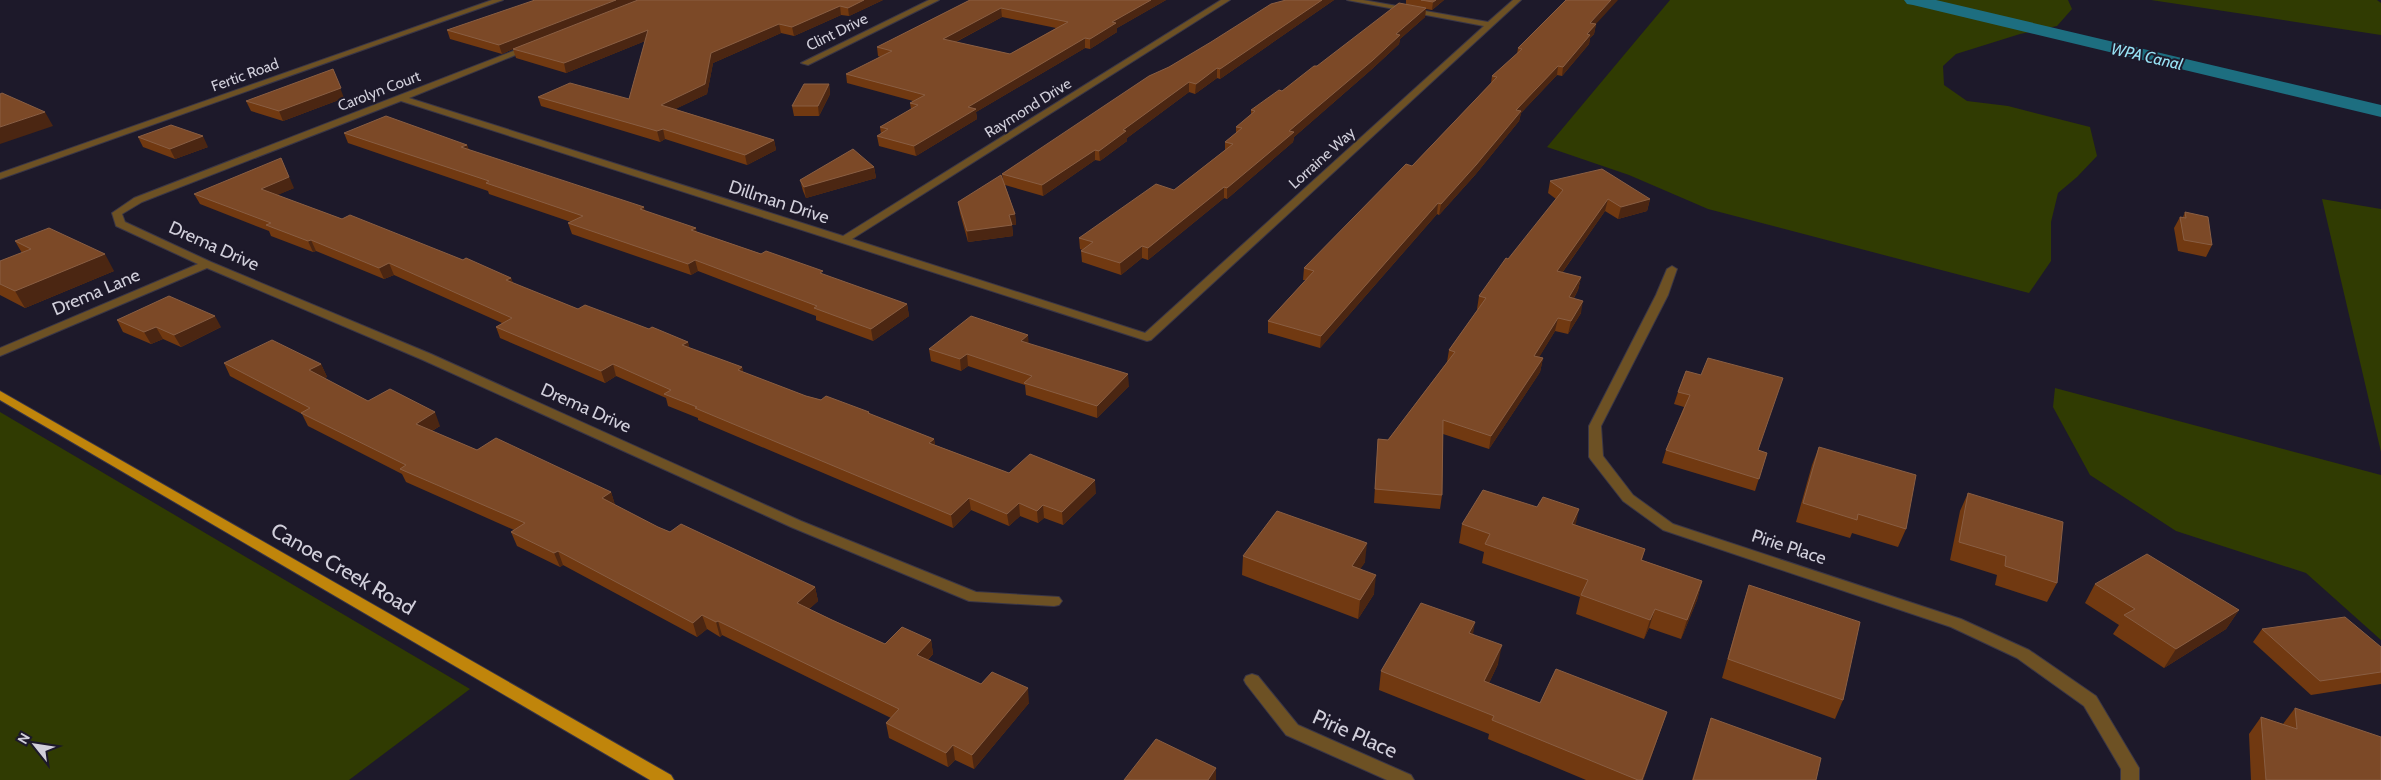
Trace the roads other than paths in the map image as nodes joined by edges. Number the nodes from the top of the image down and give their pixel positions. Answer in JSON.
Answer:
{"nodes":[{"id":1,"x":499,"y":0,"type":"edge"},
{"id":2,"x":935,"y":0,"type":"edge"},
{"id":3,"x":1226,"y":0,"type":"edge"},
{"id":4,"x":1351,"y":0,"type":"edge"},
{"id":5,"x":1517,"y":0,"type":"edge"},
{"id":6,"x":1490,"y":25,"type":"junction"},
{"id":7,"x":535,"y":45,"type":"edge"},
{"id":8,"x":805,"y":63,"type":"dead end"},
{"id":9,"x":400,"y":98,"type":"junction"},
{"id":10,"x":2,"y":173,"type":"edge"},
{"id":11,"x":117,"y":213,"type":"joint"},
{"id":12,"x":844,"y":240,"type":"junction"},
{"id":13,"x":206,"y":264,"type":"junction"},
{"id":14,"x":1672,"y":269,"type":"dead end"},
{"id":15,"x":1147,"y":337,"type":"joint"},
{"id":16,"x":0,"y":352,"type":"edge"},
{"id":17,"x":0,"y":395,"type":"edge"},
{"id":18,"x":1054,"y":601,"type":"dead end"},
{"id":19,"x":1252,"y":680,"type":"dead end"},
{"id":20,"x":665,"y":780,"type":"edge"},
{"id":21,"x":1405,"y":780,"type":"edge"},
{"id":22,"x":2130,"y":780,"type":"edge"}],
"edges":[{"from":1,"to":10,"type":"street","name":"Fertic Road"},
{"from":2,"to":8,"type":"street","name":"Clint Drive"},
{"from":3,"to":12,"type":"street","name":"Raymond Drive"},
{"from":4,"to":6,"type":"street"},
{"from":5,"to":6,"type":"street","name":"Lorraine Way"},
{"from":6,"to":15,"type":"street","name":"Lorraine Way"},
{"from":7,"to":9,"type":"street","name":"Carolyn Court"},
{"from":9,"to":11,"type":"street","name":"Carolyn Court"},
{"from":9,"to":12,"type":"street","name":"Dillman Drive"},
{"from":11,"to":13,"type":"street","name":"Drema Drive"},
{"from":12,"to":15,"type":"street","name":"Dillman Drive"},
{"from":13,"to":16,"type":"street","name":"Drema Lane"},
{"from":13,"to":18,"type":"street","name":"Drema Drive"},
{"from":14,"to":22,"type":"street","name":"Pirie Place"},
{"from":17,"to":20,"type":"main road","name":"Canoe Creek Road"},
{"from":19,"to":21,"type":"street","name":"Pirie Place"}]}
